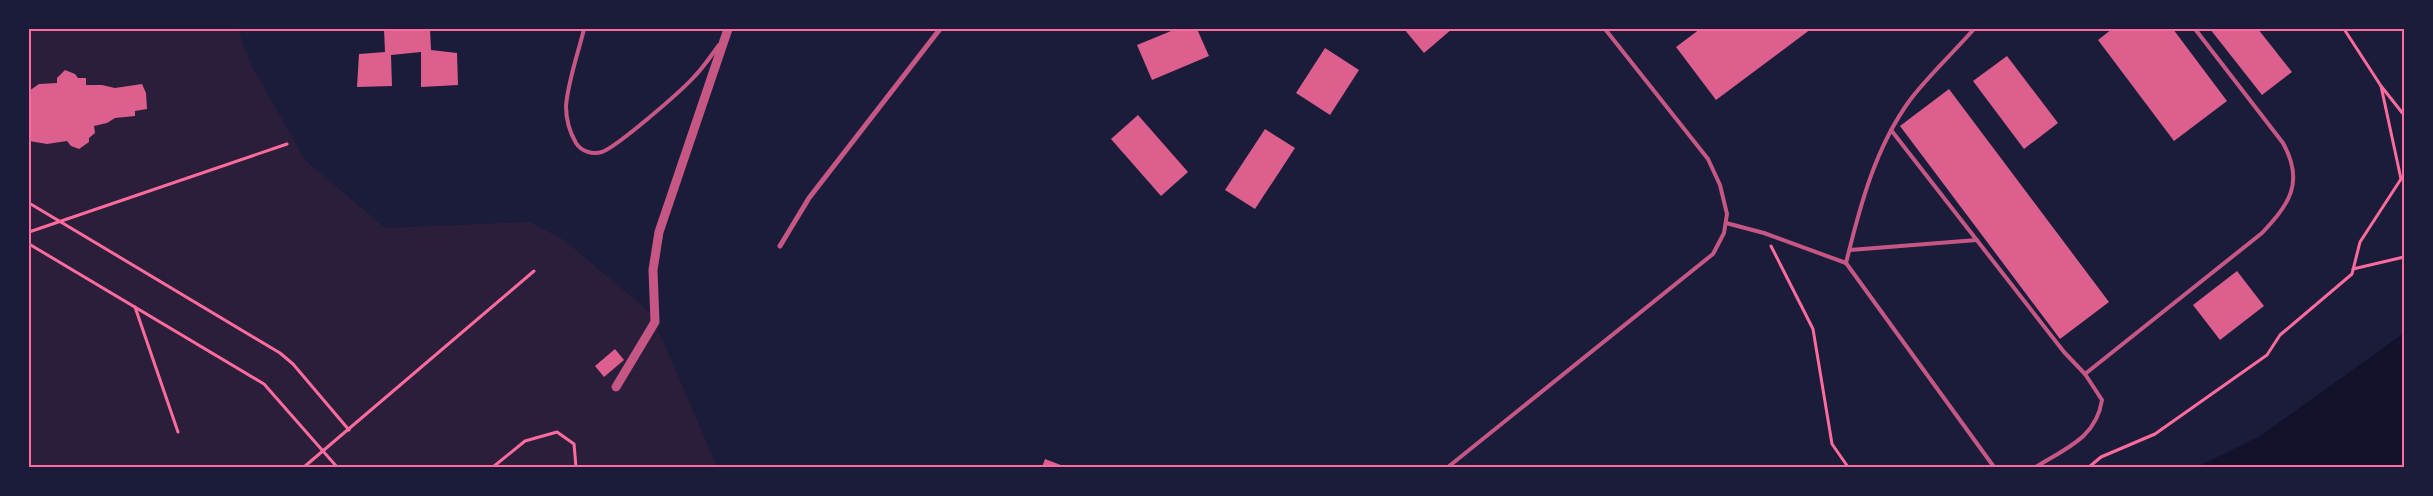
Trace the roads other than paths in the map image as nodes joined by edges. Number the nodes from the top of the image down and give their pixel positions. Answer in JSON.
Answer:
{"nodes":[{"id":1,"x":584,"y":29,"type":"edge"},
{"id":2,"x":728,"y":29,"type":"edge"},
{"id":3,"x":940,"y":29,"type":"edge"},
{"id":4,"x":1605,"y":29,"type":"edge"},
{"id":5,"x":1974,"y":29,"type":"edge"},
{"id":6,"x":2195,"y":29,"type":"edge"},
{"id":7,"x":724,"y":39,"type":"junction"},
{"id":8,"x":1891,"y":130,"type":"junction"},
{"id":9,"x":1726,"y":224,"type":"junction"},
{"id":10,"x":1977,"y":240,"type":"junction"},
{"id":11,"x":780,"y":246,"type":"dead end"},
{"id":12,"x":1850,"y":250,"type":"junction"},
{"id":13,"x":1846,"y":263,"type":"junction"},
{"id":14,"x":2085,"y":374,"type":"junction"},
{"id":15,"x":616,"y":387,"type":"dead end"},
{"id":16,"x":1448,"y":467,"type":"edge"},
{"id":17,"x":1994,"y":467,"type":"edge"},
{"id":18,"x":2036,"y":467,"type":"edge"}],
"edges":[{"from":1,"to":7,"type":"lane"},
{"from":2,"to":7,"type":"street"},
{"from":3,"to":11,"type":"street"},
{"from":4,"to":9,"type":"lane"},
{"from":5,"to":8,"type":"lane"},
{"from":6,"to":14,"type":"lane"},
{"from":7,"to":15,"type":"street"},
{"from":8,"to":10,"type":"lane"},
{"from":8,"to":12,"type":"lane"},
{"from":9,"to":13,"type":"lane"},
{"from":9,"to":16,"type":"lane"},
{"from":10,"to":12,"type":"lane"},
{"from":10,"to":14,"type":"lane"},
{"from":12,"to":13,"type":"lane"},
{"from":13,"to":17,"type":"lane"},
{"from":14,"to":18,"type":"lane"}]}
